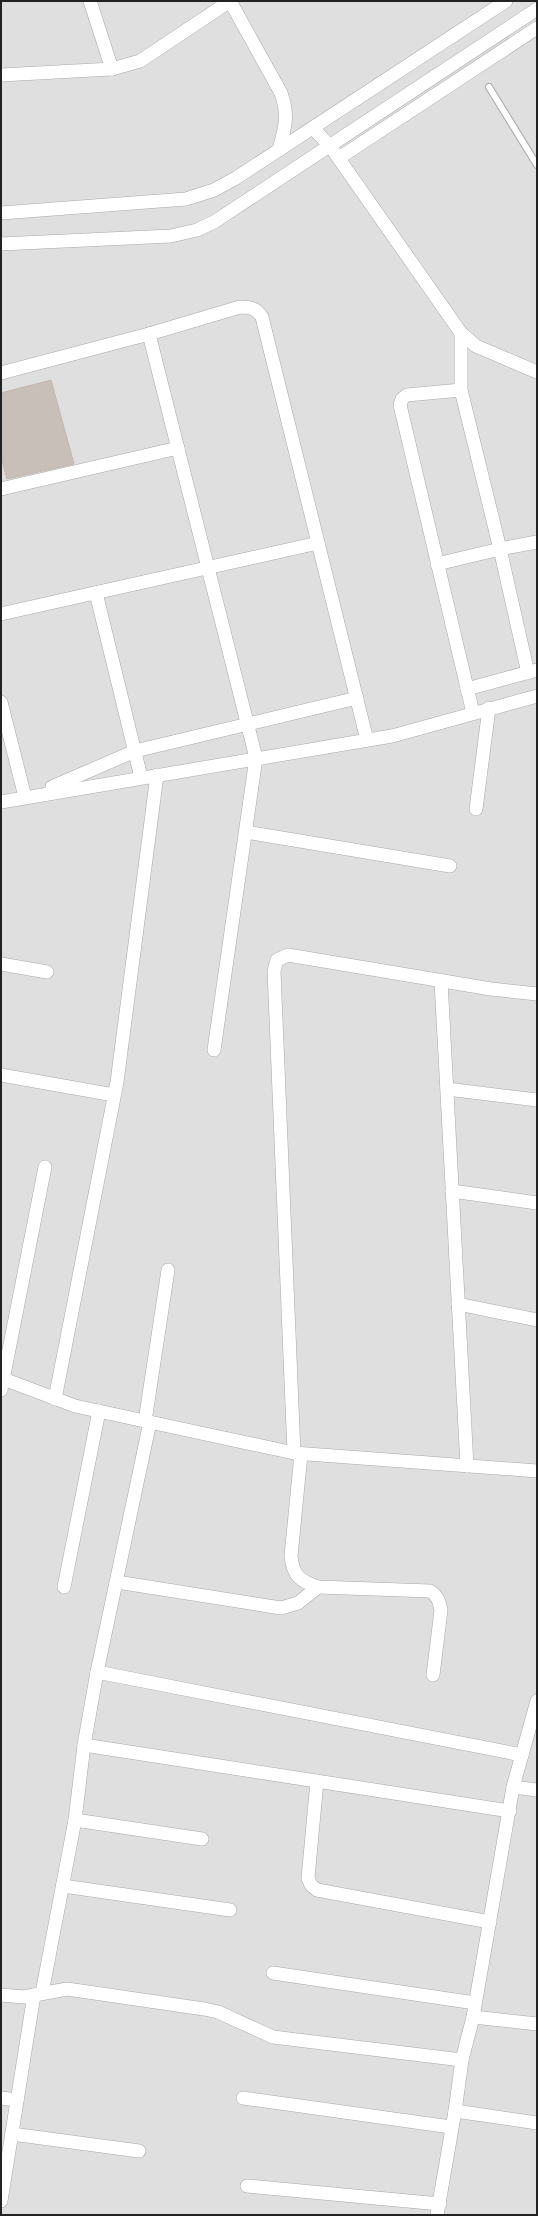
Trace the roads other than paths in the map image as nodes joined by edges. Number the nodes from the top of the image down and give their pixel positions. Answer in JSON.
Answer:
{"nodes":[{"id":1,"x":90,"y":1,"type":"edge"},
{"id":2,"x":230,"y":1,"type":"edge"},
{"id":3,"x":506,"y":1,"type":"edge"},
{"id":4,"x":537,"y":9,"type":"edge"},
{"id":5,"x":537,"y":28,"type":"edge"},
{"id":6,"x":112,"y":69,"type":"junction"},
{"id":7,"x":1,"y":75,"type":"edge"},
{"id":8,"x":488,"y":87,"type":"dead end"},
{"id":9,"x":313,"y":128,"type":"junction"},
{"id":10,"x":330,"y":146,"type":"junction"},
{"id":11,"x":279,"y":150,"type":"junction"},
{"id":12,"x":339,"y":158,"type":"junction"},
{"id":13,"x":537,"y":165,"type":"edge"},
{"id":14,"x":1,"y":213,"type":"edge"},
{"id":15,"x":1,"y":244,"type":"edge"},
{"id":16,"x":461,"y":333,"type":"junction"},
{"id":17,"x":149,"y":334,"type":"junction"},
{"id":18,"x":537,"y":372,"type":"edge"},
{"id":19,"x":1,"y":373,"type":"edge"},
{"id":20,"x":461,"y":390,"type":"junction"},
{"id":21,"x":178,"y":448,"type":"junction"},
{"id":22,"x":1,"y":489,"type":"edge"},
{"id":23,"x":537,"y":542,"type":"edge"},
{"id":24,"x":318,"y":543,"type":"junction"},
{"id":25,"x":500,"y":549,"type":"junction"},
{"id":26,"x":436,"y":564,"type":"junction"},
{"id":27,"x":208,"y":567,"type":"junction"},
{"id":28,"x":96,"y":593,"type":"junction"},
{"id":29,"x":1,"y":614,"type":"edge"},
{"id":30,"x":532,"y":671,"type":"edge"},
{"id":31,"x":467,"y":689,"type":"junction"},
{"id":32,"x":537,"y":696,"type":"edge"},
{"id":33,"x":357,"y":698,"type":"junction"},
{"id":34,"x":1,"y":702,"type":"edge"},
{"id":35,"x":489,"y":708,"type":"junction"},
{"id":36,"x":472,"y":713,"type":"junction"},
{"id":37,"x":248,"y":724,"type":"junction"},
{"id":38,"x":367,"y":740,"type":"junction"},
{"id":39,"x":135,"y":751,"type":"junction"},
{"id":40,"x":256,"y":758,"type":"junction"},
{"id":41,"x":157,"y":775,"type":"junction"},
{"id":42,"x":141,"y":777,"type":"junction"},
{"id":43,"x":29,"y":796,"type":"junction"},
{"id":44,"x":1,"y":802,"type":"edge"},
{"id":45,"x":476,"y":809,"type":"dead end"},
{"id":46,"x":246,"y":832,"type":"junction"},
{"id":47,"x":450,"y":866,"type":"dead end"},
{"id":48,"x":1,"y":964,"type":"edge"},
{"id":49,"x":47,"y":972,"type":"dead end"},
{"id":50,"x":441,"y":981,"type":"junction"},
{"id":51,"x":537,"y":994,"type":"edge"},
{"id":52,"x":214,"y":1050,"type":"dead end"},
{"id":53,"x":1,"y":1074,"type":"edge"},
{"id":54,"x":446,"y":1089,"type":"junction"},
{"id":55,"x":114,"y":1095,"type":"junction"},
{"id":56,"x":537,"y":1100,"type":"edge"},
{"id":57,"x":45,"y":1167,"type":"dead end"},
{"id":58,"x":452,"y":1191,"type":"junction"},
{"id":59,"x":537,"y":1203,"type":"edge"},
{"id":60,"x":168,"y":1270,"type":"dead end"},
{"id":61,"x":458,"y":1304,"type":"junction"},
{"id":62,"x":537,"y":1320,"type":"edge"},
{"id":63,"x":2,"y":1383,"type":"edge"},
{"id":64,"x":55,"y":1398,"type":"junction"},
{"id":65,"x":99,"y":1411,"type":"junction"},
{"id":66,"x":148,"y":1422,"type":"junction"},
{"id":67,"x":297,"y":1454,"type":"junction"},
{"id":68,"x":468,"y":1466,"type":"junction"},
{"id":69,"x":537,"y":1471,"type":"edge"},
{"id":70,"x":117,"y":1582,"type":"junction"},
{"id":71,"x":64,"y":1587,"type":"dead end"},
{"id":72,"x":318,"y":1587,"type":"junction"},
{"id":73,"x":97,"y":1672,"type":"junction"},
{"id":74,"x":433,"y":1675,"type":"dead end"},
{"id":75,"x":537,"y":1701,"type":"edge"},
{"id":76,"x":84,"y":1745,"type":"junction"},
{"id":77,"x":522,"y":1755,"type":"junction"},
{"id":78,"x":317,"y":1781,"type":"junction"},
{"id":79,"x":513,"y":1787,"type":"junction"},
{"id":80,"x":537,"y":1790,"type":"edge"},
{"id":81,"x":510,"y":1811,"type":"junction"},
{"id":82,"x":74,"y":1820,"type":"junction"},
{"id":83,"x":202,"y":1839,"type":"dead end"},
{"id":84,"x":63,"y":1886,"type":"junction"},
{"id":85,"x":230,"y":1910,"type":"dead end"},
{"id":86,"x":490,"y":1922,"type":"junction"},
{"id":87,"x":273,"y":1973,"type":"dead end"},
{"id":88,"x":38,"y":1994,"type":"junction"},
{"id":89,"x":1,"y":1995,"type":"edge"},
{"id":90,"x":475,"y":2003,"type":"junction"},
{"id":91,"x":473,"y":2017,"type":"junction"},
{"id":92,"x":537,"y":2024,"type":"edge"},
{"id":93,"x":462,"y":2060,"type":"junction"},
{"id":94,"x":1,"y":2098,"type":"edge"},
{"id":95,"x":243,"y":2098,"type":"dead end"},
{"id":96,"x":17,"y":2100,"type":"junction"},
{"id":97,"x":455,"y":2111,"type":"junction"},
{"id":98,"x":537,"y":2123,"type":"edge"},
{"id":99,"x":451,"y":2127,"type":"junction"},
{"id":100,"x":12,"y":2134,"type":"junction"},
{"id":101,"x":139,"y":2151,"type":"dead end"},
{"id":102,"x":247,"y":2186,"type":"dead end"},
{"id":103,"x":1,"y":2197,"type":"edge"},
{"id":104,"x":438,"y":2209,"type":"edge"}],
"edges":[{"from":1,"to":6,"type":"street"},
{"from":2,"to":6,"type":"street"},
{"from":2,"to":11,"type":"street"},
{"from":3,"to":9,"type":"street"},
{"from":4,"to":10,"type":"street"},
{"from":5,"to":12,"type":"street"},
{"from":6,"to":7,"type":"street"},
{"from":8,"to":13,"type":"lane"},
{"from":9,"to":10,"type":"street"},
{"from":9,"to":11,"type":"street"},
{"from":10,"to":12,"type":"street"},
{"from":10,"to":15,"type":"street"},
{"from":11,"to":14,"type":"street"},
{"from":12,"to":16,"type":"street"},
{"from":16,"to":18,"type":"street"},
{"from":16,"to":20,"type":"street"},
{"from":17,"to":19,"type":"street"},
{"from":17,"to":21,"type":"street"},
{"from":17,"to":24,"type":"street"},
{"from":20,"to":25,"type":"street"},
{"from":20,"to":26,"type":"street"},
{"from":21,"to":22,"type":"street"},
{"from":21,"to":27,"type":"street"},
{"from":23,"to":25,"type":"street"},
{"from":24,"to":27,"type":"street"},
{"from":24,"to":33,"type":"street"},
{"from":25,"to":26,"type":"street"},
{"from":25,"to":30,"type":"street"},
{"from":26,"to":31,"type":"street"},
{"from":27,"to":28,"type":"street"},
{"from":27,"to":37,"type":"street"},
{"from":28,"to":29,"type":"street"},
{"from":28,"to":39,"type":"street"},
{"from":30,"to":31,"type":"street"},
{"from":31,"to":36,"type":"street"},
{"from":32,"to":35,"type":"street"},
{"from":33,"to":37,"type":"street"},
{"from":33,"to":38,"type":"street"},
{"from":34,"to":43,"type":"street"},
{"from":35,"to":36,"type":"street"},
{"from":35,"to":45,"type":"street"},
{"from":36,"to":38,"type":"street"},
{"from":37,"to":39,"type":"street"},
{"from":37,"to":40,"type":"street"},
{"from":38,"to":40,"type":"street"},
{"from":39,"to":42,"type":"street"},
{"from":39,"to":43,"type":"street"},
{"from":40,"to":41,"type":"street"},
{"from":40,"to":46,"type":"street"},
{"from":41,"to":42,"type":"street"},
{"from":41,"to":55,"type":"street"},
{"from":42,"to":43,"type":"street"},
{"from":43,"to":44,"type":"street"},
{"from":46,"to":47,"type":"street"},
{"from":46,"to":52,"type":"street"},
{"from":48,"to":49,"type":"street"},
{"from":50,"to":51,"type":"street"},
{"from":50,"to":54,"type":"street"},
{"from":50,"to":67,"type":"street"},
{"from":53,"to":55,"type":"street"},
{"from":54,"to":56,"type":"street"},
{"from":54,"to":58,"type":"street"},
{"from":55,"to":64,"type":"street"},
{"from":57,"to":63,"type":"street"},
{"from":58,"to":59,"type":"street"},
{"from":58,"to":61,"type":"street"},
{"from":60,"to":66,"type":"street"},
{"from":61,"to":62,"type":"street"},
{"from":61,"to":68,"type":"street"},
{"from":63,"to":64,"type":"street"},
{"from":64,"to":65,"type":"street"},
{"from":65,"to":66,"type":"street"},
{"from":65,"to":71,"type":"street"},
{"from":66,"to":67,"type":"street"},
{"from":66,"to":70,"type":"street"},
{"from":67,"to":68,"type":"street"},
{"from":67,"to":72,"type":"street"},
{"from":68,"to":69,"type":"street"},
{"from":70,"to":72,"type":"street"},
{"from":70,"to":73,"type":"street"},
{"from":72,"to":74,"type":"street"},
{"from":73,"to":76,"type":"street"},
{"from":73,"to":77,"type":"street"},
{"from":75,"to":77,"type":"street"},
{"from":76,"to":78,"type":"street"},
{"from":76,"to":82,"type":"street"},
{"from":77,"to":79,"type":"street"},
{"from":78,"to":81,"type":"street"},
{"from":78,"to":86,"type":"street"},
{"from":79,"to":80,"type":"street"},
{"from":79,"to":81,"type":"street"},
{"from":81,"to":86,"type":"street"},
{"from":82,"to":83,"type":"street"},
{"from":82,"to":84,"type":"street"},
{"from":84,"to":85,"type":"street"},
{"from":84,"to":88,"type":"street"},
{"from":86,"to":90,"type":"street"},
{"from":87,"to":90,"type":"street"},
{"from":88,"to":89,"type":"street"},
{"from":88,"to":93,"type":"street"},
{"from":88,"to":96,"type":"street"},
{"from":90,"to":91,"type":"street"},
{"from":91,"to":92,"type":"street"},
{"from":91,"to":93,"type":"street"},
{"from":93,"to":97,"type":"street"},
{"from":94,"to":96,"type":"street"},
{"from":95,"to":99,"type":"street"},
{"from":96,"to":100,"type":"street"},
{"from":97,"to":98,"type":"street"},
{"from":97,"to":99,"type":"street"},
{"from":99,"to":104,"type":"street"},
{"from":100,"to":101,"type":"street"},
{"from":100,"to":103,"type":"street"},
{"from":102,"to":104,"type":"street"}]}
